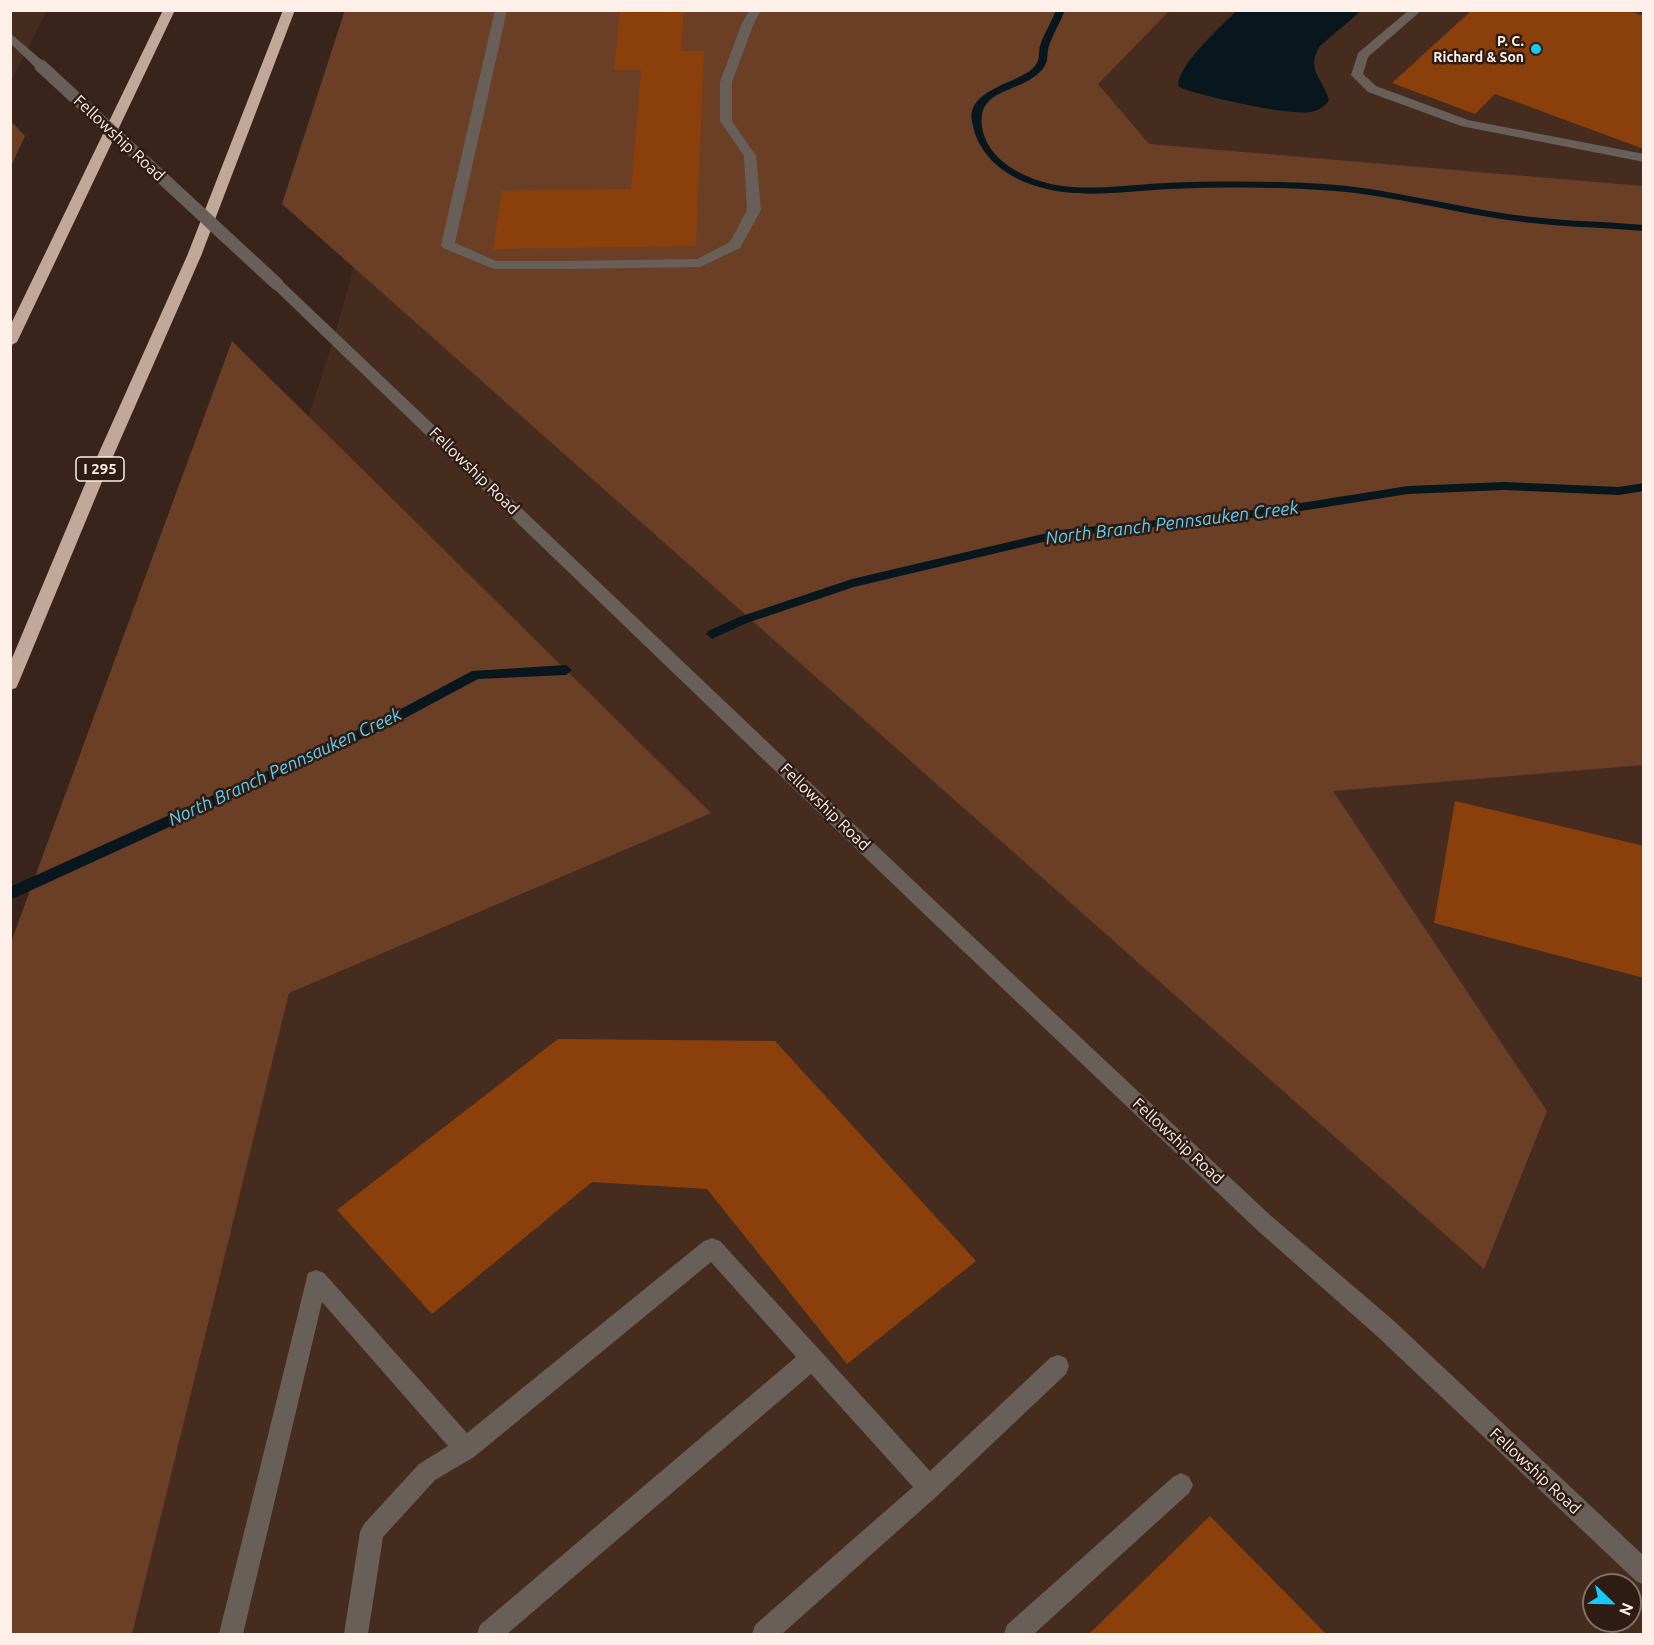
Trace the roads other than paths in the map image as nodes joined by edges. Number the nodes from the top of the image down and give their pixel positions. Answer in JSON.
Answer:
{"nodes":[{"id":1,"x":169,"y":10,"type":"edge"},
{"id":2,"x":289,"y":10,"type":"edge"},
{"id":3,"x":501,"y":10,"type":"edge"},
{"id":4,"x":756,"y":10,"type":"edge"},
{"id":5,"x":1417,"y":10,"type":"edge"},
{"id":6,"x":10,"y":36,"type":"edge"},
{"id":7,"x":1644,"y":158,"type":"edge"},
{"id":8,"x":10,"y":342,"type":"edge"},
{"id":9,"x":10,"y":684,"type":"edge"},
{"id":10,"x":812,"y":1358,"type":"junction"},
{"id":11,"x":1058,"y":1366,"type":"dead end"},
{"id":12,"x":466,"y":1449,"type":"junction"},
{"id":13,"x":1181,"y":1485,"type":"dead end"},
{"id":14,"x":929,"y":1488,"type":"junction"},
{"id":15,"x":1644,"y":1573,"type":"edge"},
{"id":16,"x":231,"y":1635,"type":"edge"},
{"id":17,"x":356,"y":1635,"type":"edge"},
{"id":18,"x":489,"y":1635,"type":"edge"},
{"id":19,"x":764,"y":1635,"type":"edge"},
{"id":20,"x":1016,"y":1635,"type":"edge"}],
"edges":[{"from":1,"to":8,"type":"highway"},
{"from":2,"to":9,"type":"highway","number":"I 295"},
{"from":3,"to":4,"type":"street"},
{"from":5,"to":7,"type":"street"},
{"from":6,"to":15,"type":"street","name":"Fellowship Road","bridge":true},
{"from":10,"to":12,"type":"street"},
{"from":10,"to":14,"type":"street"},
{"from":10,"to":18,"type":"street"},
{"from":11,"to":14,"type":"street"},
{"from":12,"to":16,"type":"street"},
{"from":12,"to":17,"type":"street"},
{"from":13,"to":20,"type":"street"},
{"from":14,"to":19,"type":"street"}]}
